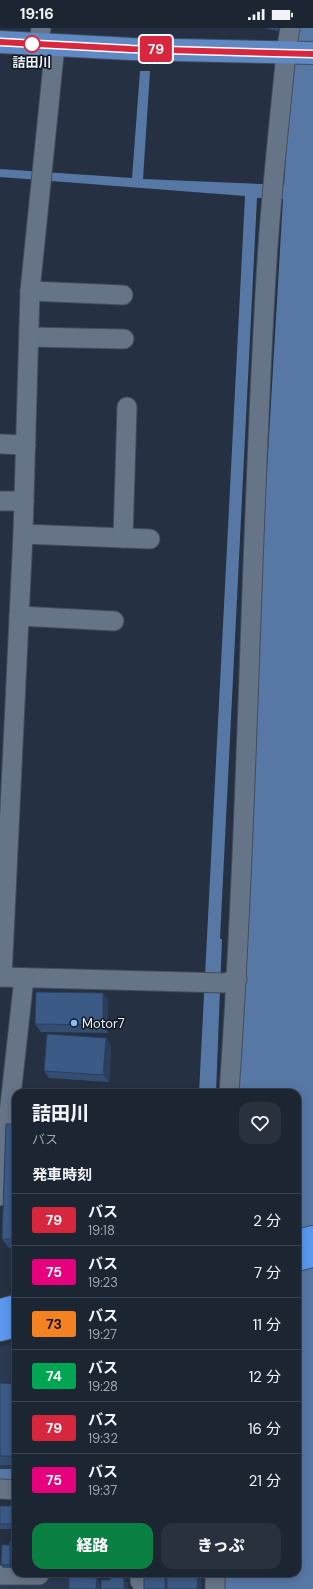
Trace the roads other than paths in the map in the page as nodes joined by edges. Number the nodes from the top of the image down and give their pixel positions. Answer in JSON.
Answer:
{"nodes":[{"id":1,"x":290,"y":28,"type":"edge"},
{"id":2,"x":45,"y":39,"type":"edge"},
{"id":3,"x":0,"y":42,"type":"edge"},
{"id":4,"x":299,"y":53,"type":"edge"},
{"id":5,"x":30,"y":292,"type":"junction"},
{"id":6,"x":123,"y":295,"type":"dead end"},
{"id":7,"x":29,"y":337,"type":"junction"},
{"id":8,"x":124,"y":339,"type":"dead end"},
{"id":9,"x":127,"y":407,"type":"dead end"},
{"id":10,"x":0,"y":444,"type":"edge"},
{"id":11,"x":26,"y":445,"type":"junction"},
{"id":12,"x":0,"y":501,"type":"edge"},
{"id":13,"x":24,"y":502,"type":"junction"},
{"id":14,"x":24,"y":534,"type":"junction"},
{"id":15,"x":123,"y":538,"type":"junction"},
{"id":16,"x":150,"y":539,"type":"dead end"},
{"id":17,"x":19,"y":616,"type":"junction"},
{"id":18,"x":114,"y":621,"type":"dead end"},
{"id":19,"x":1,"y":977,"type":"edge"},
{"id":20,"x":24,"y":978,"type":"junction"},
{"id":21,"x":231,"y":981,"type":"junction"},
{"id":22,"x":229,"y":1089,"type":"edge"},
{"id":23,"x":0,"y":1196,"type":"edge"},
{"id":24,"x":313,"y":1237,"type":"edge"},
{"id":25,"x":301,"y":1240,"type":"edge"},
{"id":26,"x":313,"y":1256,"type":"edge"},
{"id":27,"x":301,"y":1259,"type":"edge"},
{"id":28,"x":12,"y":1307,"type":"edge"},
{"id":29,"x":0,"y":1310,"type":"edge"},
{"id":30,"x":12,"y":1327,"type":"edge"},
{"id":31,"x":0,"y":1330,"type":"edge"},
{"id":32,"x":0,"y":1489,"type":"edge"},
{"id":33,"x":12,"y":1490,"type":"edge"},
{"id":34,"x":0,"y":1575,"type":"edge"},
{"id":35,"x":12,"y":1575,"type":"edge"},
{"id":36,"x":215,"y":1577,"type":"edge"},
{"id":37,"x":215,"y":1589,"type":"edge"}],
"edges":[{"from":1,"to":4,"type":"street"},
{"from":2,"to":3,"type":"main road"},
{"from":2,"to":4,"type":"main road"},
{"from":2,"to":5,"type":"street"},
{"from":4,"to":21,"type":"street"},
{"from":5,"to":6,"type":"street"},
{"from":5,"to":7,"type":"street"},
{"from":7,"to":8,"type":"street"},
{"from":7,"to":11,"type":"street"},
{"from":9,"to":15,"type":"street"},
{"from":10,"to":11,"type":"street"},
{"from":11,"to":13,"type":"street"},
{"from":12,"to":13,"type":"street"},
{"from":13,"to":14,"type":"street"},
{"from":14,"to":15,"type":"street"},
{"from":14,"to":17,"type":"street"},
{"from":15,"to":16,"type":"street"},
{"from":17,"to":18,"type":"street"},
{"from":17,"to":19,"type":"street"},
{"from":19,"to":20,"type":"street"},
{"from":20,"to":21,"type":"street"},
{"from":20,"to":23,"type":"street"},
{"from":21,"to":22,"type":"street"},
{"from":24,"to":25,"type":"highway"},
{"from":26,"to":27,"type":"highway"},
{"from":28,"to":29,"type":"highway"},
{"from":30,"to":31,"type":"highway"},
{"from":32,"to":33,"type":"street"},
{"from":34,"to":35,"type":"street"},
{"from":36,"to":37,"type":"street"}]}
